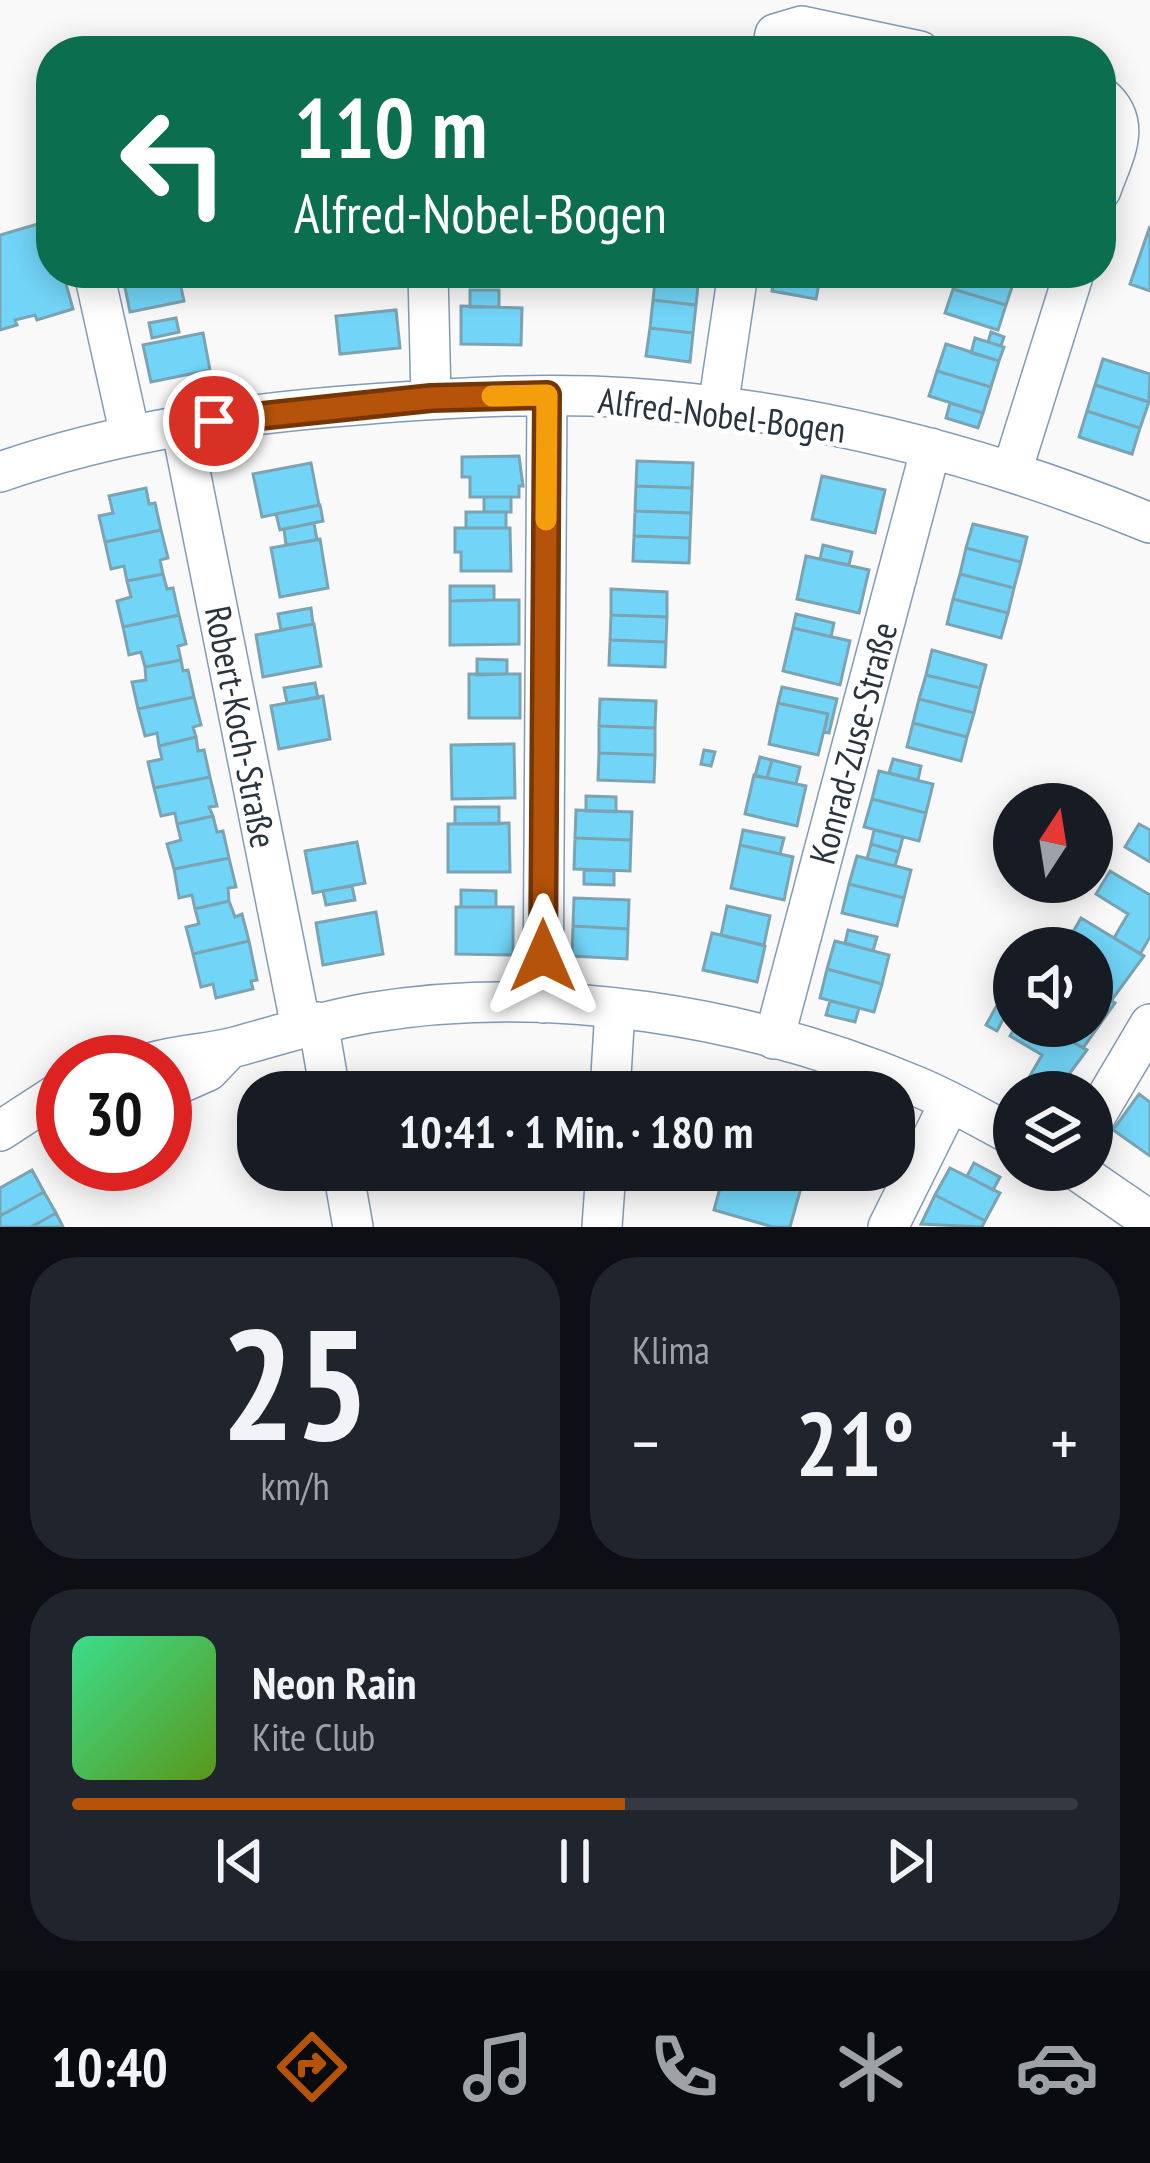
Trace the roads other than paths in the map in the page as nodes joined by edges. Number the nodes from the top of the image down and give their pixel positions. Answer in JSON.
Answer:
{"nodes":[{"id":1,"x":775,"y":36,"type":"edge"},
{"id":2,"x":849,"y":36,"type":"edge"},
{"id":3,"x":1116,"y":109,"type":"edge"},
{"id":4,"x":1116,"y":143,"type":"edge"},
{"id":5,"x":97,"y":288,"type":"edge"},
{"id":6,"x":428,"y":288,"type":"edge"},
{"id":7,"x":736,"y":288,"type":"edge"},
{"id":8,"x":1069,"y":288,"type":"edge"},
{"id":9,"x":547,"y":395,"type":"junction"},
{"id":10,"x":431,"y":398,"type":"junction"},
{"id":11,"x":718,"y":407,"type":"junction"},
{"id":12,"x":182,"y":426,"type":"junction"},
{"id":13,"x":130,"y":435,"type":"junction"},
{"id":14,"x":932,"y":448,"type":"junction"},
{"id":15,"x":1012,"y":471,"type":"junction"},
{"id":16,"x":0,"y":472,"type":"edge"},
{"id":17,"x":1150,"y":523,"type":"edge"},
{"id":18,"x":543,"y":1003,"type":"junction"},
{"id":19,"x":615,"y":1010,"type":"junction"},
{"id":20,"x":310,"y":1024,"type":"junction"},
{"id":21,"x":1150,"y":1024,"type":"edge"},
{"id":22,"x":774,"y":1039,"type":"junction"},
{"id":23,"x":230,"y":1048,"type":"junction"},
{"id":24,"x":192,"y":1051,"type":"edge"},
{"id":25,"x":324,"y":1071,"type":"edge"},
{"id":26,"x":611,"y":1071,"type":"edge"},
{"id":27,"x":192,"y":1078,"type":"edge"},
{"id":28,"x":1113,"y":1087,"type":"edge"},
{"id":29,"x":950,"y":1102,"type":"junction"},
{"id":30,"x":36,"y":1108,"type":"edge"},
{"id":31,"x":36,"y":1125,"type":"edge"},
{"id":32,"x":993,"y":1125,"type":"edge"},
{"id":33,"x":6,"y":1128,"type":"edge"},
{"id":34,"x":347,"y":1191,"type":"edge"},
{"id":35,"x":605,"y":1191,"type":"edge"},
{"id":36,"x":1106,"y":1191,"type":"edge"},
{"id":37,"x":1150,"y":1221,"type":"edge"},
{"id":38,"x":353,"y":1227,"type":"edge"},
{"id":39,"x":602,"y":1227,"type":"edge"},
{"id":40,"x":888,"y":1227,"type":"edge"}],
"edges":[{"from":1,"to":2,"type":"street"},
{"from":3,"to":4,"type":"street"},
{"from":5,"to":13,"type":"street"},
{"from":6,"to":10,"type":"street"},
{"from":7,"to":11,"type":"street"},
{"from":8,"to":15,"type":"street"},
{"from":9,"to":10,"type":"street","name":"Alfred-Nobel-Bogen"},
{"from":9,"to":11,"type":"street","name":"Alfred-Nobel-Bogen"},
{"from":9,"to":18,"type":"street"},
{"from":10,"to":12,"type":"street","name":"Alfred-Nobel-Bogen"},
{"from":11,"to":14,"type":"street","name":"Alfred-Nobel-Bogen"},
{"from":12,"to":13,"type":"street","name":"Alfred-Nobel-Bogen"},
{"from":12,"to":20,"type":"street","name":"Robert-Koch-Straße"},
{"from":13,"to":16,"type":"street","name":"Alfred-Nobel-Bogen"},
{"from":14,"to":15,"type":"street","name":"Alfred-Nobel-Bogen"},
{"from":14,"to":22,"type":"street","name":"Konrad-Zuse-Straße"},
{"from":15,"to":17,"type":"street","name":"Alfred-Nobel-Bogen"},
{"from":18,"to":19,"type":"street"},
{"from":18,"to":20,"type":"street"},
{"from":19,"to":22,"type":"street"},
{"from":19,"to":26,"type":"street"},
{"from":20,"to":23,"type":"street"},
{"from":20,"to":25,"type":"street","name":"Robert-Koch-Straße"},
{"from":21,"to":28,"type":"street"},
{"from":22,"to":29,"type":"street"},
{"from":23,"to":24,"type":"street"},
{"from":23,"to":27,"type":"street"},
{"from":29,"to":32,"type":"street"},
{"from":29,"to":40,"type":"street"},
{"from":30,"to":33,"type":"street"},
{"from":31,"to":33,"type":"street"},
{"from":34,"to":38,"type":"street"},
{"from":35,"to":39,"type":"street"},
{"from":36,"to":37,"type":"street"}]}
